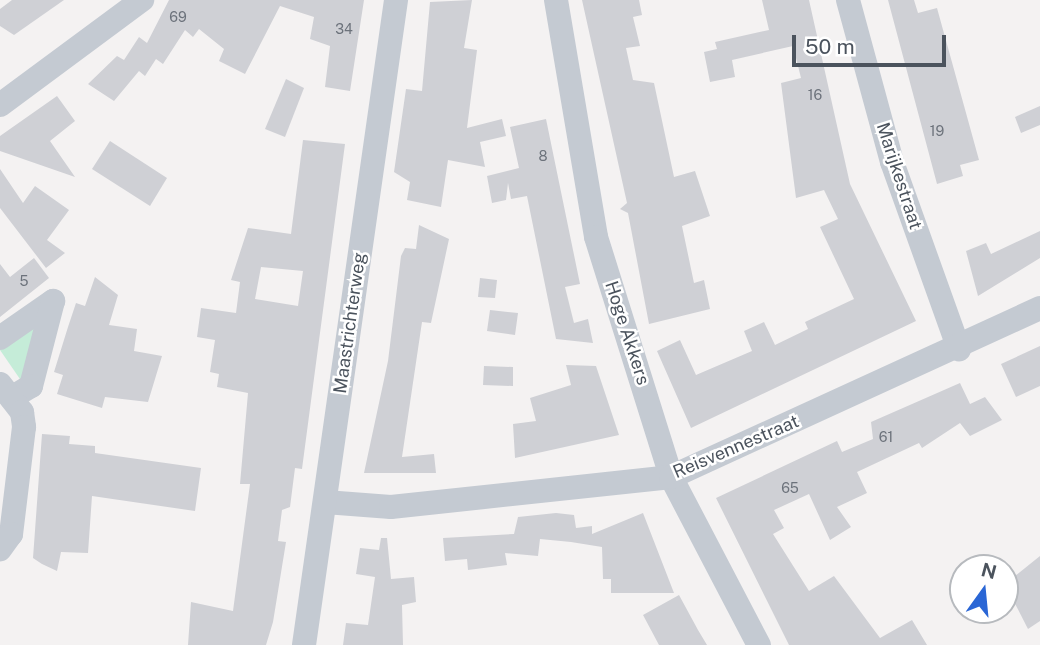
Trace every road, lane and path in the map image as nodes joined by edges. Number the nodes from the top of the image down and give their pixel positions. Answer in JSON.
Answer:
{"nodes":[{"id":1,"x":142,"y":0,"type":"edge"},
{"id":2,"x":396,"y":0,"type":"edge"},
{"id":3,"x":556,"y":0,"type":"edge"},
{"id":4,"x":848,"y":0,"type":"edge"},
{"id":5,"x":0,"y":105,"type":"edge"},
{"id":6,"x":1040,"y":308,"type":"edge"},
{"id":7,"x":0,"y":338,"type":"edge"},
{"id":8,"x":959,"y":349,"type":"junction"},
{"id":9,"x":5,"y":391,"type":"edge"},
{"id":10,"x":671,"y":477,"type":"junction"},
{"id":11,"x":325,"y":502,"type":"junction"},
{"id":12,"x":0,"y":549,"type":"edge"},
{"id":13,"x":304,"y":645,"type":"edge"},
{"id":14,"x":759,"y":645,"type":"edge"}],
"edges":[{"from":1,"to":5,"type":"street"},
{"from":2,"to":11,"type":"street","name":"Maastrichterweg"},
{"from":3,"to":10,"type":"street","name":"Hoge Akkers"},
{"from":4,"to":8,"type":"street","name":"Marijkestraat"},
{"from":6,"to":8,"type":"street","name":"Reisvennestraat"},
{"from":7,"to":9,"type":"street"},
{"from":8,"to":10,"type":"street","name":"Reisvennestraat"},
{"from":9,"to":12,"type":"street"},
{"from":10,"to":11,"type":"street","name":"Reisvennestraat"},
{"from":10,"to":14,"type":"street","name":"Hoge Akkers"},
{"from":11,"to":13,"type":"street","name":"Maastrichterweg"}]}
